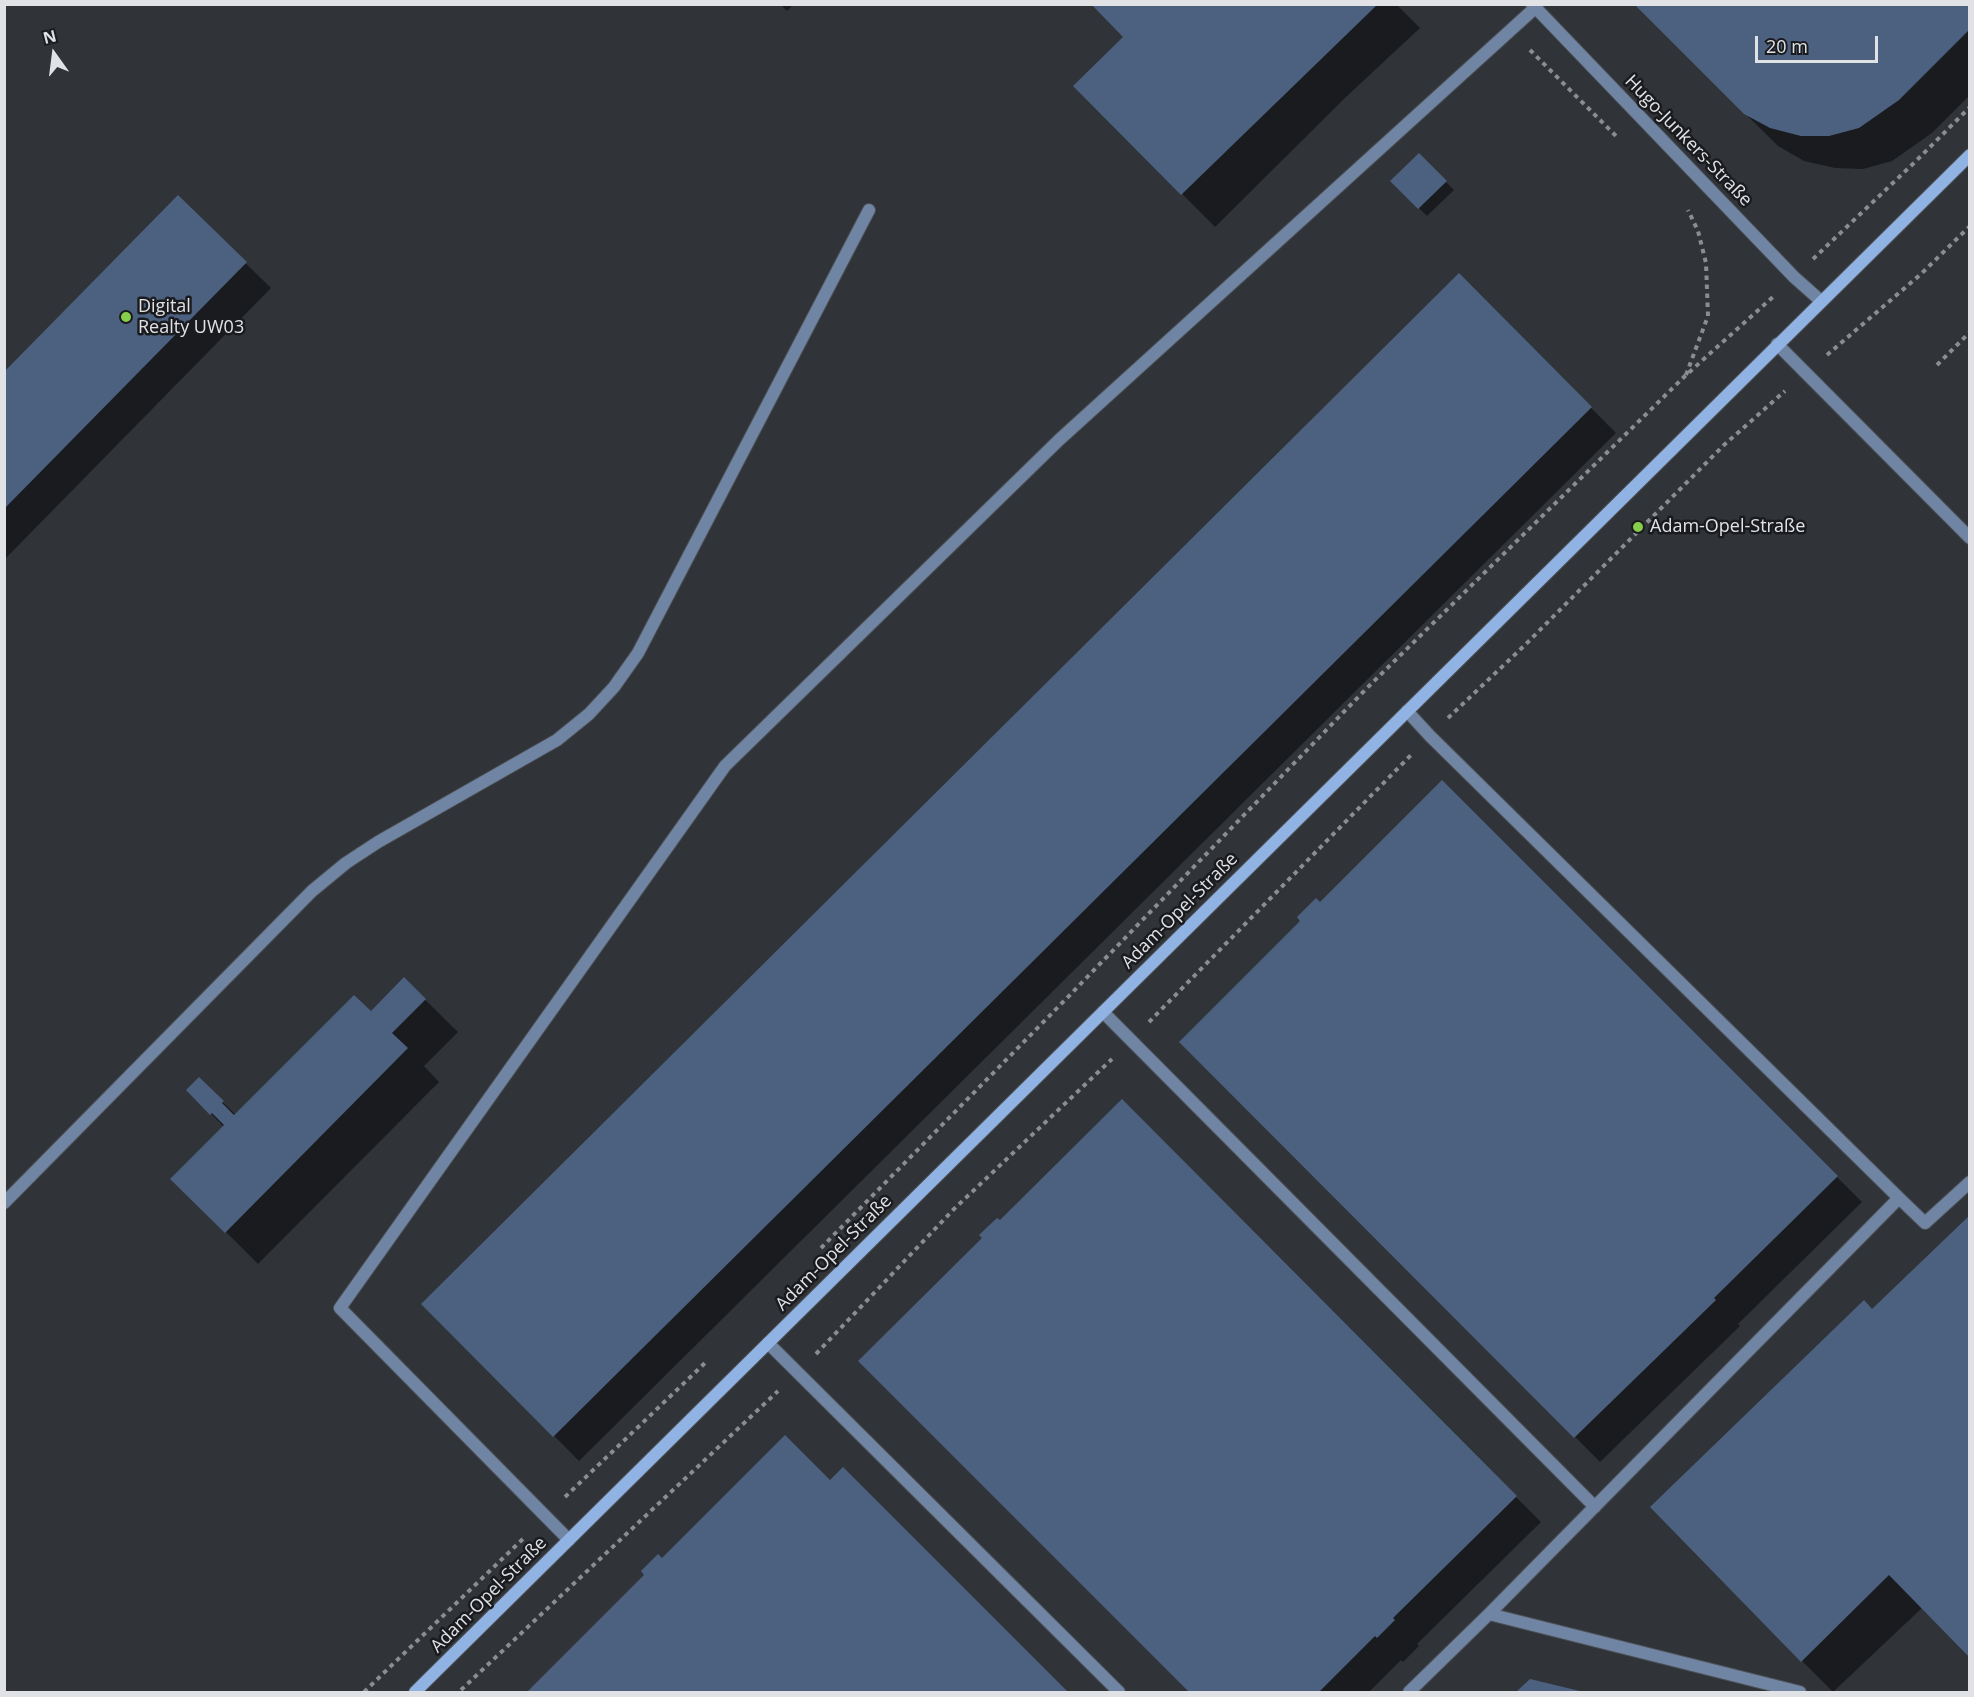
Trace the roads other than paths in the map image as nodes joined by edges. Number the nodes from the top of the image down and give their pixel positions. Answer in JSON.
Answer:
{"nodes":[{"id":1,"x":1534,"y":6,"type":"edge"},
{"id":2,"x":1970,"y":155,"type":"edge"},
{"id":3,"x":869,"y":210,"type":"dead end"},
{"id":4,"x":1821,"y":301,"type":"junction"},
{"id":5,"x":1777,"y":344,"type":"junction"},
{"id":6,"x":1970,"y":538,"type":"edge"},
{"id":7,"x":1407,"y":711,"type":"junction"},
{"id":8,"x":1103,"y":1012,"type":"junction"},
{"id":9,"x":1970,"y":1182,"type":"edge"},
{"id":10,"x":1899,"y":1198,"type":"junction"},
{"id":11,"x":4,"y":1203,"type":"edge"},
{"id":12,"x":768,"y":1343,"type":"junction"},
{"id":13,"x":1595,"y":1507,"type":"junction"},
{"id":14,"x":569,"y":1540,"type":"junction"},
{"id":15,"x":1489,"y":1614,"type":"junction"},
{"id":16,"x":415,"y":1692,"type":"edge"},
{"id":17,"x":1119,"y":1692,"type":"edge"},
{"id":18,"x":1409,"y":1692,"type":"edge"},
{"id":19,"x":1800,"y":1692,"type":"edge"}],
"edges":[{"from":1,"to":4,"type":"street","name":"Hugo-Junkers-Straße"},
{"from":1,"to":14,"type":"street"},
{"from":2,"to":4,"type":"main road","name":"Adam-Opel-Straße"},
{"from":3,"to":11,"type":"street"},
{"from":4,"to":5,"type":"main road","name":"Adam-Opel-Straße"},
{"from":5,"to":6,"type":"street"},
{"from":5,"to":7,"type":"main road","name":"Adam-Opel-Straße"},
{"from":7,"to":8,"type":"main road","name":"Adam-Opel-Straße"},
{"from":7,"to":10,"type":"street"},
{"from":8,"to":12,"type":"main road","name":"Adam-Opel-Straße"},
{"from":8,"to":13,"type":"street"},
{"from":9,"to":10,"type":"street"},
{"from":10,"to":13,"type":"street"},
{"from":12,"to":14,"type":"main road","name":"Adam-Opel-Straße"},
{"from":12,"to":17,"type":"street"},
{"from":13,"to":15,"type":"street"},
{"from":14,"to":16,"type":"main road","name":"Adam-Opel-Straße"},
{"from":15,"to":18,"type":"street"},
{"from":15,"to":19,"type":"street"}]}
